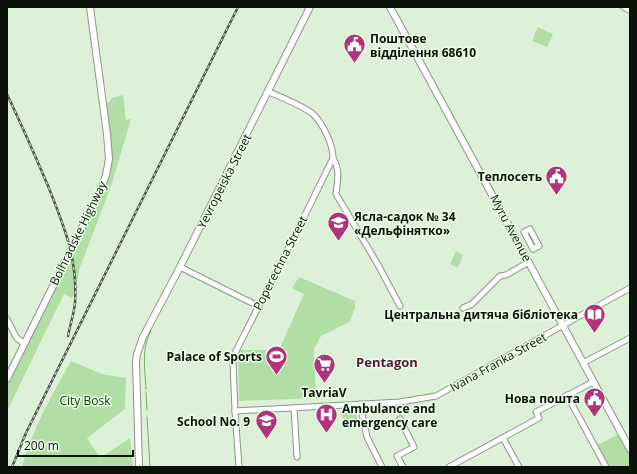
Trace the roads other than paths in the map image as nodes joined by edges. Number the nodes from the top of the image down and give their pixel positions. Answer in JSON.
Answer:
{"nodes":[{"id":1,"x":90,"y":7,"type":"edge"},
{"id":2,"x":310,"y":7,"type":"edge"},
{"id":3,"x":390,"y":7,"type":"edge"},
{"id":4,"x":624,"y":7,"type":"edge"},
{"id":5,"x":630,"y":10,"type":"edge"},
{"id":6,"x":269,"y":92,"type":"junction"},
{"id":7,"x":332,"y":158,"type":"junction"},
{"id":8,"x":529,"y":262,"type":"junction"},
{"id":9,"x":180,"y":267,"type":"junction"},
{"id":10,"x":630,"y":288,"type":"edge"},
{"id":11,"x":258,"y":306,"type":"junction"},
{"id":12,"x":400,"y":306,"type":"dead end"},
{"id":13,"x":463,"y":308,"type":"dead end"},
{"id":14,"x":7,"y":319,"type":"edge"},
{"id":15,"x":563,"y":326,"type":"junction"},
{"id":16,"x":630,"y":338,"type":"edge"},
{"id":17,"x":24,"y":344,"type":"junction"},
{"id":18,"x":583,"y":363,"type":"junction"},
{"id":19,"x":7,"y":379,"type":"edge"},
{"id":20,"x":593,"y":382,"type":"junction"},
{"id":21,"x":567,"y":395,"type":"junction"},
{"id":22,"x":360,"y":404,"type":"junction"},
{"id":23,"x":294,"y":408,"type":"junction"},
{"id":24,"x":235,"y":411,"type":"junction"},
{"id":25,"x":400,"y":419,"type":"dead end"},
{"id":26,"x":503,"y":438,"type":"junction"},
{"id":27,"x":630,"y":449,"type":"edge"},
{"id":28,"x":297,"y":457,"type":"dead end"},
{"id":29,"x":140,"y":467,"type":"edge"},
{"id":30,"x":239,"y":467,"type":"edge"},
{"id":31,"x":382,"y":467,"type":"edge"},
{"id":32,"x":403,"y":467,"type":"edge"},
{"id":33,"x":449,"y":467,"type":"edge"},
{"id":34,"x":519,"y":467,"type":"edge"},
{"id":35,"x":606,"y":467,"type":"edge"}],
"edges":[{"from":1,"to":17,"type":"main road","name":"Bolhradske Highway"},
{"from":2,"to":6,"type":"main road","name":"Yevropeiska Street"},
{"from":3,"to":8,"type":"main road","name":"Myru Avenue"},
{"from":4,"to":5,"type":"main road"},
{"from":6,"to":7,"type":"street"},
{"from":6,"to":9,"type":"main road","name":"Yevropeiska Street"},
{"from":7,"to":11,"type":"street","name":"Poperechna Street"},
{"from":7,"to":12,"type":"street"},
{"from":8,"to":13,"type":"street"},
{"from":8,"to":15,"type":"main road","name":"Myru Avenue"},
{"from":9,"to":11,"type":"street"},
{"from":9,"to":29,"type":"main road","name":"Yevropeiska Street"},
{"from":10,"to":15,"type":"street","name":"Ivana Franka Street"},
{"from":11,"to":24,"type":"street","name":"Poperechna Street"},
{"from":14,"to":17,"type":"street"},
{"from":15,"to":18,"type":"main road","name":"Myru Avenue"},
{"from":15,"to":22,"type":"street","name":"Ivana Franka Street"},
{"from":16,"to":18,"type":"street"},
{"from":17,"to":19,"type":"main road","name":"Bolhradske Highway"},
{"from":18,"to":20,"type":"main road","name":"Myru Avenue"},
{"from":20,"to":21,"type":"street"},
{"from":20,"to":27,"type":"main road","name":"Myru Avenue"},
{"from":21,"to":26,"type":"street"},
{"from":21,"to":35,"type":"street"},
{"from":22,"to":23,"type":"street","name":"Ivana Franka Street"},
{"from":22,"to":31,"type":"street"},
{"from":23,"to":24,"type":"street","name":"Ivana Franka Street"},
{"from":23,"to":28,"type":"street"},
{"from":24,"to":30,"type":"street","name":"Poperechna Street"},
{"from":25,"to":32,"type":"street"},
{"from":26,"to":33,"type":"street"},
{"from":26,"to":34,"type":"street"}]}
